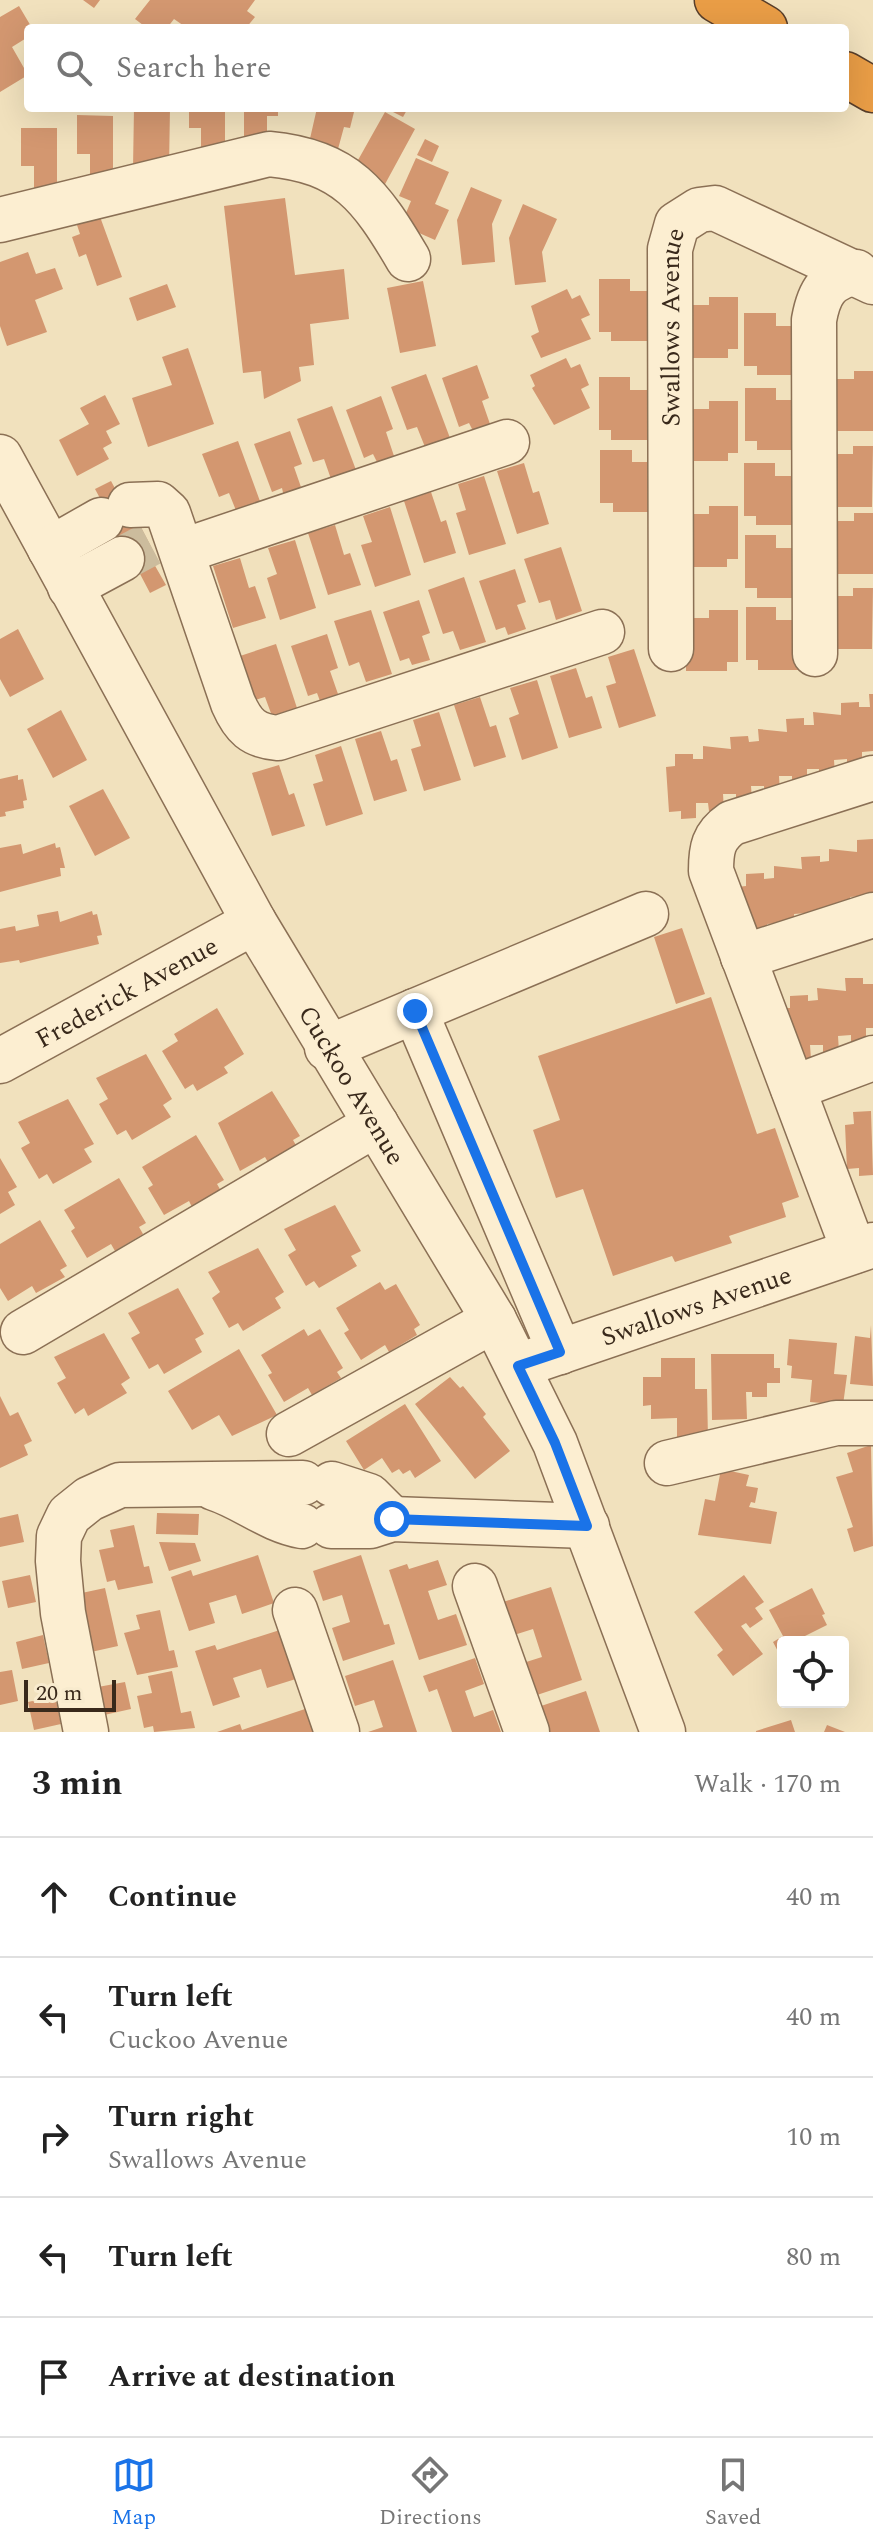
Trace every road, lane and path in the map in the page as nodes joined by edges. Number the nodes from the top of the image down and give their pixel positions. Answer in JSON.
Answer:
{"nodes":[{"id":1,"x":717,"y":0,"type":"edge"},
{"id":2,"x":758,"y":24,"type":"edge"},
{"id":3,"x":849,"y":76,"type":"edge"},
{"id":4,"x":873,"y":90,"type":"edge"},
{"id":5,"x":0,"y":220,"type":"edge"},
{"id":6,"x":408,"y":259,"type":"dead end"},
{"id":7,"x":864,"y":277,"type":"edge"},
{"id":8,"x":507,"y":442,"type":"dead end"},
{"id":9,"x":0,"y":457,"type":"edge"},
{"id":10,"x":37,"y":543,"type":"edge"},
{"id":11,"x":151,"y":551,"type":"junction"},
{"id":12,"x":602,"y":632,"type":"dead end"},
{"id":13,"x":671,"y":649,"type":"dead end"},
{"id":14,"x":815,"y":654,"type":"dead end"},
{"id":15,"x":873,"y":778,"type":"edge"},
{"id":16,"x":646,"y":914,"type":"dead end"},
{"id":17,"x":873,"y":915,"type":"edge"},
{"id":18,"x":254,"y":922,"type":"junction"},
{"id":19,"x":743,"y":957,"type":"junction"},
{"id":20,"x":415,"y":1011,"type":"junction"},
{"id":21,"x":327,"y":1048,"type":"junction"},
{"id":22,"x":873,"y":1058,"type":"edge"},
{"id":23,"x":0,"y":1061,"type":"edge"},
{"id":24,"x":793,"y":1088,"type":"junction"},
{"id":25,"x":376,"y":1124,"type":"junction"},
{"id":26,"x":864,"y":1248,"type":"edge"},
{"id":27,"x":494,"y":1320,"type":"junction"},
{"id":28,"x":23,"y":1332,"type":"dead end"},
{"id":29,"x":560,"y":1352,"type":"junction"},
{"id":30,"x":518,"y":1366,"type":"junction"},
{"id":31,"x":873,"y":1423,"type":"edge"},
{"id":32,"x":289,"y":1434,"type":"dead end"},
{"id":33,"x":667,"y":1463,"type":"dead end"},
{"id":34,"x":587,"y":1526,"type":"junction"},
{"id":35,"x":475,"y":1586,"type":"dead end"},
{"id":36,"x":295,"y":1610,"type":"dead end"},
{"id":37,"x":86,"y":1732,"type":"edge"},
{"id":38,"x":337,"y":1732,"type":"edge"},
{"id":39,"x":527,"y":1732,"type":"edge"},
{"id":40,"x":663,"y":1732,"type":"edge"}],
"edges":[{"from":1,"to":2,"type":"highway"},
{"from":3,"to":4,"type":"highway"},
{"from":5,"to":6,"type":"street"},
{"from":7,"to":13,"type":"street","name":"Swallows Avenue"},
{"from":7,"to":14,"type":"street"},
{"from":8,"to":11,"type":"street"},
{"from":9,"to":10,"type":"street","name":"Cuckoo Avenue"},
{"from":10,"to":11,"type":"street"},
{"from":10,"to":11,"type":"street"},
{"from":10,"to":18,"type":"street","name":"Cuckoo Avenue"},
{"from":11,"to":12,"type":"street"},
{"from":15,"to":19,"type":"street"},
{"from":16,"to":20,"type":"street"},
{"from":17,"to":19,"type":"street"},
{"from":18,"to":21,"type":"street","name":"Cuckoo Avenue"},
{"from":18,"to":23,"type":"street","name":"Frederick Avenue"},
{"from":19,"to":24,"type":"street"},
{"from":20,"to":21,"type":"street"},
{"from":20,"to":29,"type":"street"},
{"from":21,"to":25,"type":"street","name":"Cuckoo Avenue"},
{"from":22,"to":24,"type":"street"},
{"from":24,"to":26,"type":"street"},
{"from":25,"to":27,"type":"street","name":"Cuckoo Avenue"},
{"from":25,"to":28,"type":"street"},
{"from":26,"to":29,"type":"street","name":"Swallows Avenue"},
{"from":27,"to":30,"type":"street","name":"Cuckoo Avenue"},
{"from":27,"to":32,"type":"street"},
{"from":29,"to":30,"type":"street","name":"Swallows Avenue"},
{"from":30,"to":34,"type":"street","name":"Cuckoo Avenue"},
{"from":31,"to":33,"type":"street"},
{"from":34,"to":37,"type":"street"},
{"from":34,"to":40,"type":"street","name":"Cuckoo Avenue"},
{"from":35,"to":39,"type":"street"},
{"from":36,"to":38,"type":"street"}]}
